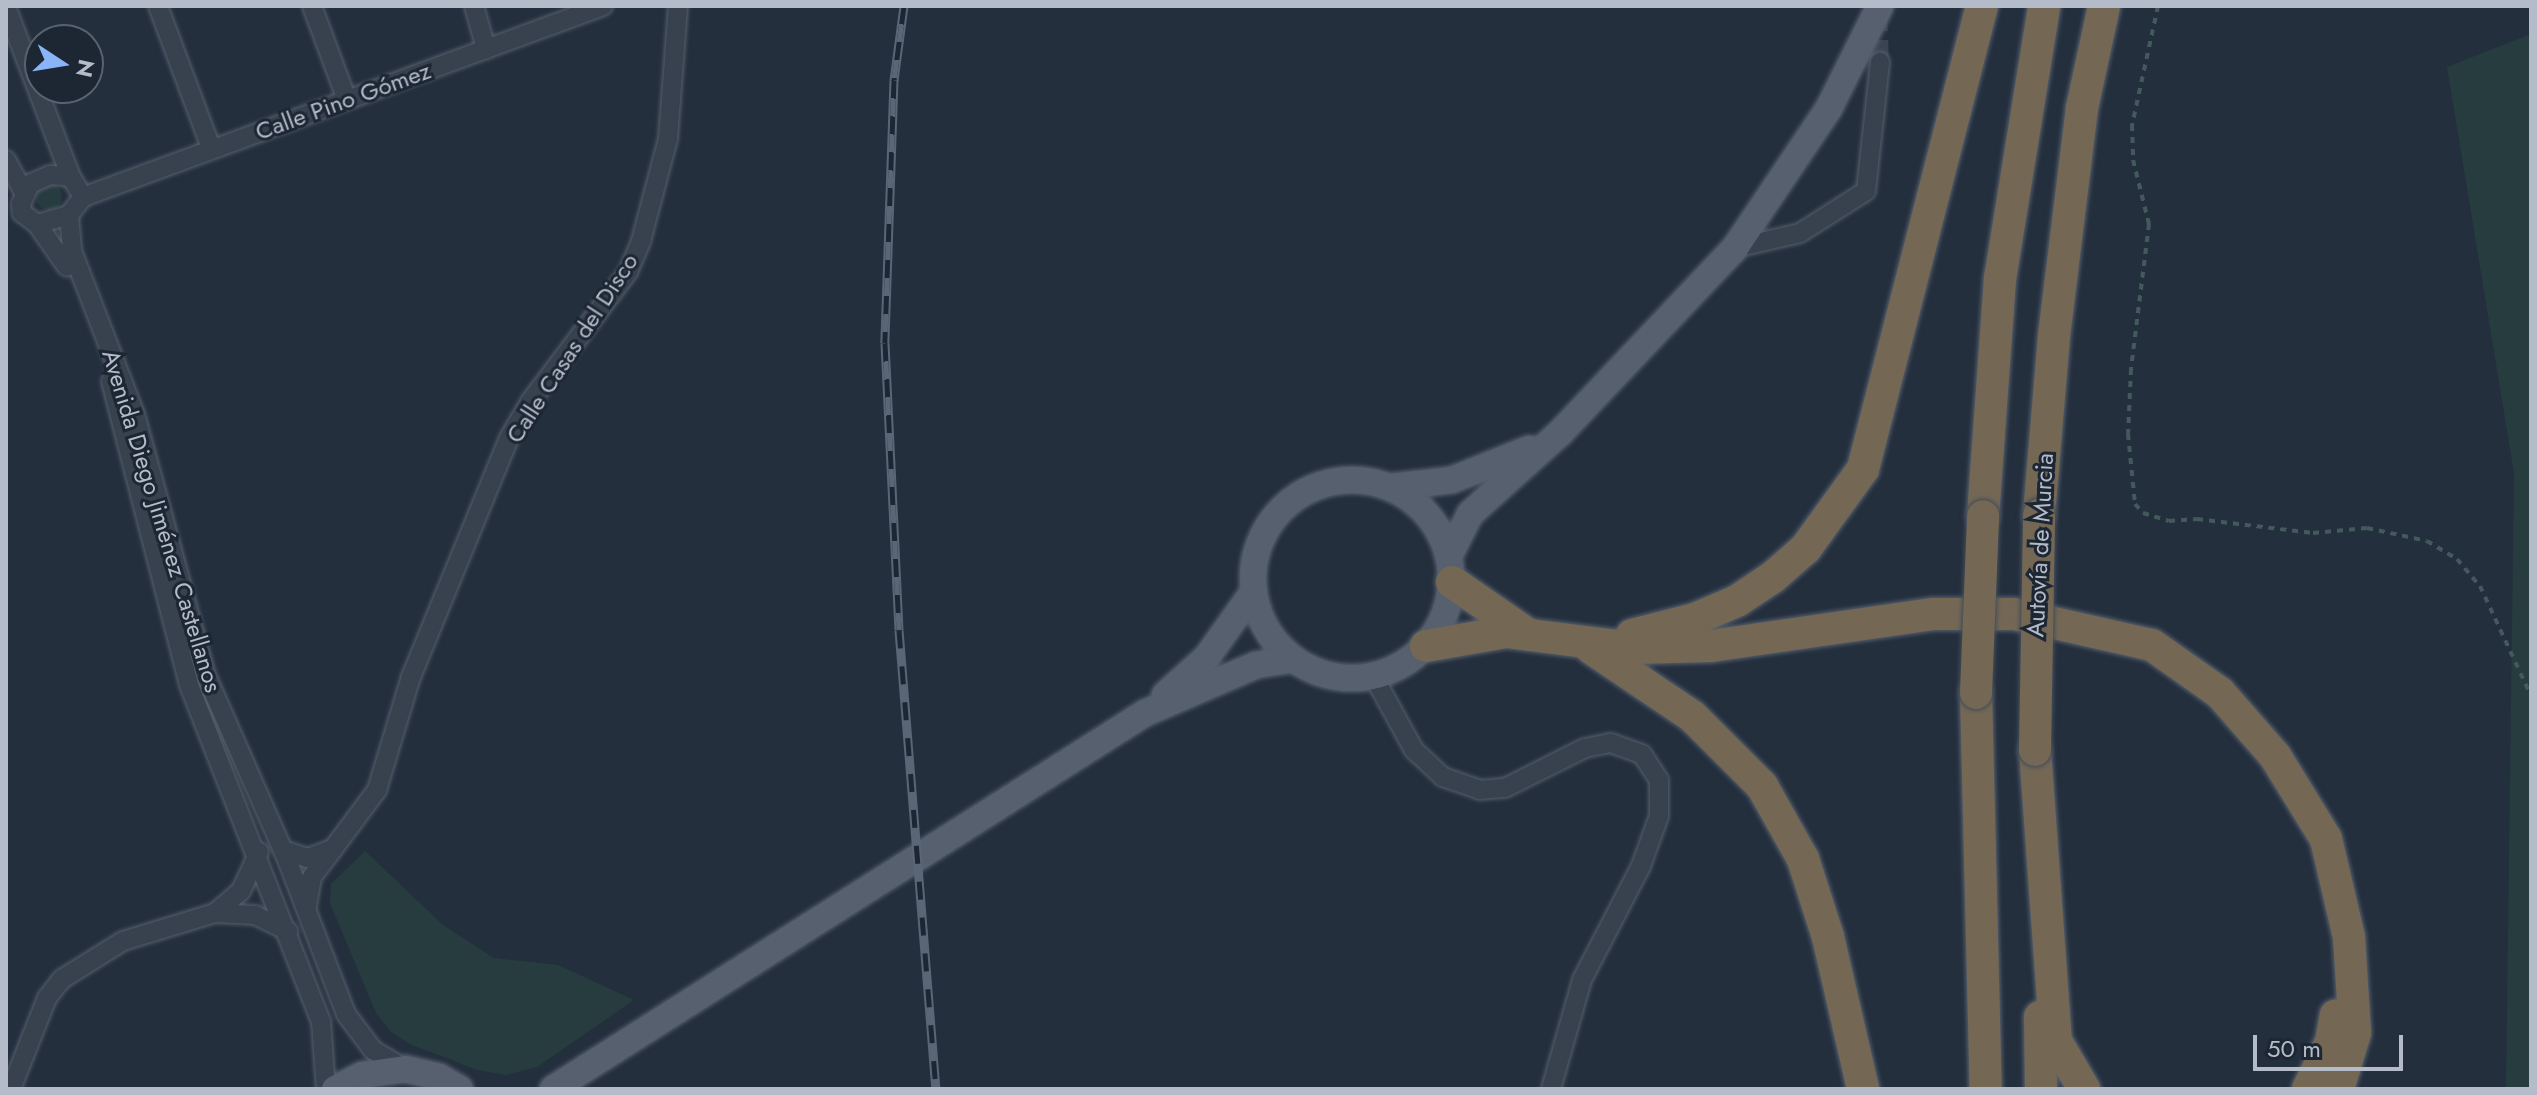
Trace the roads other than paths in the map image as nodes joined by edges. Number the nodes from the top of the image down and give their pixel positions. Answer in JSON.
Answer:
{"nodes":[{"id":1,"x":158,"y":6,"type":"edge"},
{"id":2,"x":312,"y":6,"type":"edge"},
{"id":3,"x":474,"y":6,"type":"edge"},
{"id":4,"x":603,"y":6,"type":"edge"},
{"id":5,"x":678,"y":6,"type":"edge"},
{"id":6,"x":1880,"y":6,"type":"edge"},
{"id":7,"x":1982,"y":6,"type":"edge"},
{"id":8,"x":2044,"y":6,"type":"edge"},
{"id":9,"x":2104,"y":6,"type":"edge"},
{"id":10,"x":6,"y":7,"type":"edge"},
{"id":11,"x":486,"y":49,"type":"junction"},
{"id":12,"x":1880,"y":62,"type":"tunnel mouth"},
{"id":13,"x":347,"y":100,"type":"junction"},
{"id":14,"x":211,"y":148,"type":"junction"},
{"id":15,"x":6,"y":160,"type":"edge"},
{"id":16,"x":71,"y":177,"type":"junction"},
{"id":17,"x":24,"y":193,"type":"junction"},
{"id":18,"x":83,"y":197,"type":"junction"},
{"id":19,"x":69,"y":215,"type":"junction"},
{"id":20,"x":22,"y":219,"type":"edge"},
{"id":21,"x":1735,"y":248,"type":"junction"},
{"id":22,"x":1560,"y":433,"type":"junction"},
{"id":23,"x":1390,"y":487,"type":"junction"},
{"id":24,"x":1450,"y":569,"type":"junction"},
{"id":25,"x":1254,"y":591,"type":"junction"},
{"id":26,"x":1526,"y":633,"type":"junction"},
{"id":27,"x":1585,"y":645,"type":"junction"},
{"id":28,"x":1426,"y":646,"type":"junction"},
{"id":29,"x":1292,"y":659,"type":"junction"},
{"id":30,"x":1374,"y":677,"type":"junction"},
{"id":31,"x":1145,"y":713,"type":"junction"},
{"id":32,"x":2035,"y":750,"type":"junction"},
{"id":33,"x":333,"y":849,"type":"junction"},
{"id":34,"x":283,"y":850,"type":"junction"},
{"id":35,"x":259,"y":852,"type":"junction"},
{"id":36,"x":306,"y":908,"type":"junction"},
{"id":37,"x":215,"y":913,"type":"junction"},
{"id":38,"x":288,"y":931,"type":"junction"},
{"id":39,"x":2349,"y":937,"type":"junction"},
{"id":40,"x":405,"y":1069,"type":"junction"},
{"id":41,"x":549,"y":1087,"type":"edge"},
{"id":42,"x":11,"y":1089,"type":"edge"},
{"id":43,"x":326,"y":1089,"type":"edge"},
{"id":44,"x":335,"y":1089,"type":"edge"},
{"id":45,"x":460,"y":1089,"type":"edge"},
{"id":46,"x":1551,"y":1089,"type":"edge"},
{"id":47,"x":1863,"y":1089,"type":"edge"},
{"id":48,"x":1986,"y":1089,"type":"edge"},
{"id":49,"x":2041,"y":1089,"type":"edge"},
{"id":50,"x":2084,"y":1089,"type":"edge"},
{"id":51,"x":2308,"y":1089,"type":"edge"},
{"id":52,"x":2338,"y":1089,"type":"edge"}],
"edges":[{"from":1,"to":14,"type":"street"},
{"from":2,"to":13,"type":"street"},
{"from":3,"to":11,"type":"street"},
{"from":4,"to":11,"type":"street","name":"Calle Pino Gómez"},
{"from":5,"to":33,"type":"street","name":"Calle Casas del Disco"},
{"from":6,"to":21,"type":"main road"},
{"from":7,"to":27,"type":"highway"},
{"from":8,"to":48,"type":"highway","bridge":true},
{"from":9,"to":32,"type":"highway","name":"Autovía de Murcia","bridge":true},
{"from":10,"to":16,"type":"street"},
{"from":11,"to":13,"type":"street","name":"Calle Pino Gómez"},
{"from":12,"to":21,"type":"street"},
{"from":13,"to":14,"type":"street","name":"Calle Pino Gómez"},
{"from":14,"to":18,"type":"street","name":"Calle Pino Gómez"},
{"from":15,"to":17,"type":"street"},
{"from":16,"to":17,"type":"street"},
{"from":16,"to":18,"type":"street"},
{"from":17,"to":20,"type":"street"},
{"from":18,"to":19,"type":"street"},
{"from":19,"to":20,"type":"street"},
{"from":19,"to":34,"type":"street","name":"Avenida Diego Jiménez Castellanos"},
{"from":20,"to":35,"type":"street","name":"Avenida Diego Jiménez Castellanos"},
{"from":21,"to":22,"type":"main road"},
{"from":22,"to":23,"type":"main road"},
{"from":22,"to":24,"type":"main road"},
{"from":23,"to":24,"type":"main road"},
{"from":23,"to":25,"type":"main road"},
{"from":24,"to":26,"type":"highway"},
{"from":24,"to":28,"type":"main road"},
{"from":25,"to":29,"type":"main road"},
{"from":25,"to":31,"type":"main road"},
{"from":26,"to":27,"type":"highway"},
{"from":26,"to":28,"type":"highway"},
{"from":27,"to":39,"type":"highway"},
{"from":27,"to":47,"type":"highway"},
{"from":28,"to":30,"type":"main road"},
{"from":29,"to":30,"type":"main road"},
{"from":29,"to":31,"type":"main road"},
{"from":30,"to":46,"type":"street"},
{"from":31,"to":41,"type":"main road"},
{"from":32,"to":49,"type":"highway","name":"Autovía de Murcia"},
{"from":32,"to":50,"type":"highway"},
{"from":33,"to":34,"type":"street"},
{"from":33,"to":36,"type":"street","name":"Calle Casas del Disco"},
{"from":34,"to":36,"type":"street","name":"Avenida Diego Jiménez Castellanos"},
{"from":35,"to":37,"type":"street"},
{"from":35,"to":38,"type":"street","name":"Avenida Diego Jiménez Castellanos"},
{"from":36,"to":40,"type":"street","name":"Avenida Diego Jiménez Castellanos"},
{"from":37,"to":38,"type":"street"},
{"from":37,"to":42,"type":"street"},
{"from":38,"to":43,"type":"street","name":"Avenida Diego Jiménez Castellanos"},
{"from":39,"to":51,"type":"highway"},
{"from":39,"to":52,"type":"highway"},
{"from":40,"to":44,"type":"main road"},
{"from":40,"to":45,"type":"main road"}]}
